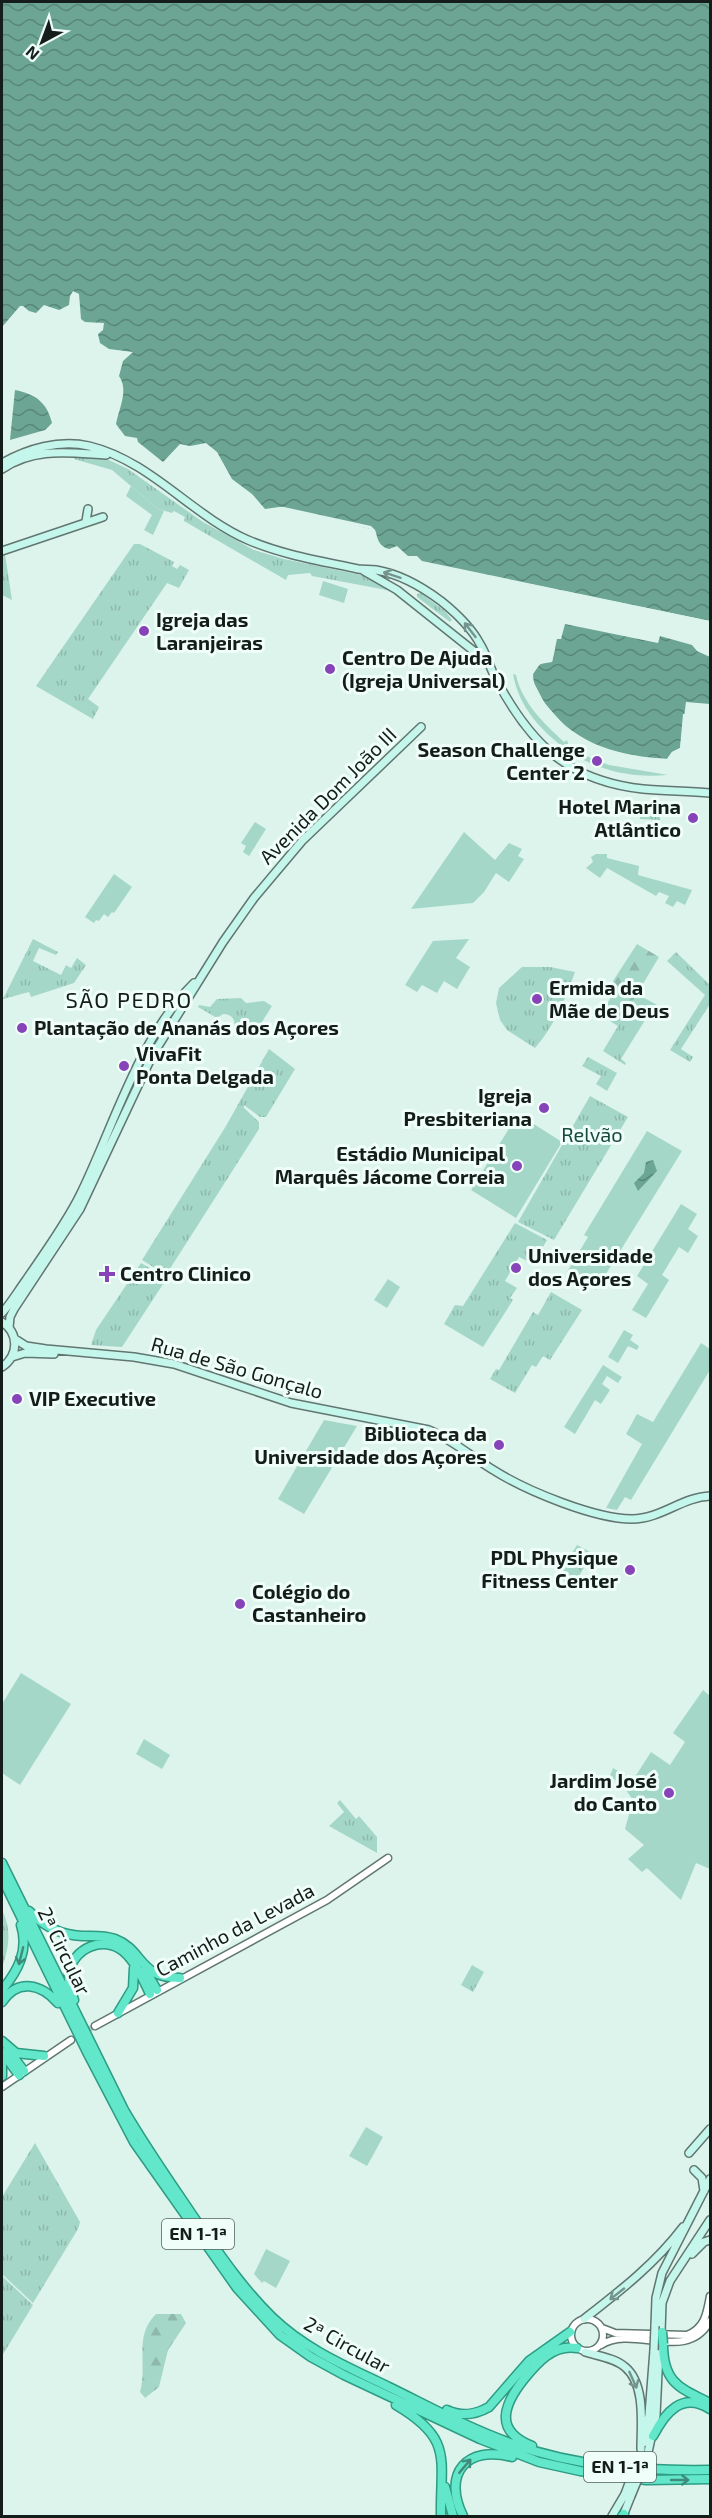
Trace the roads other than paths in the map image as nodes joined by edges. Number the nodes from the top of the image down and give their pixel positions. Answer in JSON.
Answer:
{"nodes":[{"id":1,"x":113,"y":455,"type":"junction"},
{"id":2,"x":2,"y":463,"type":"edge"},
{"id":3,"x":2,"y":469,"type":"edge"},
{"id":4,"x":88,"y":509,"type":"dead end"},
{"id":5,"x":103,"y":517,"type":"dead end"},
{"id":6,"x":86,"y":521,"type":"junction"},
{"id":7,"x":2,"y":551,"type":"edge"},
{"id":8,"x":362,"y":570,"type":"junction"},
{"id":9,"x":487,"y":661,"type":"junction"},
{"id":10,"x":421,"y":727,"type":"dead end"},
{"id":11,"x":711,"y":793,"type":"edge"},
{"id":12,"x":198,"y":979,"type":"junction"},
{"id":13,"x":2,"y":1313,"type":"edge"},
{"id":14,"x":2,"y":1322,"type":"edge"},
{"id":15,"x":9,"y":1328,"type":"junction"},
{"id":16,"x":15,"y":1339,"type":"junction"},
{"id":17,"x":87,"y":1353,"type":"junction"},
{"id":18,"x":12,"y":1357,"type":"junction"},
{"id":19,"x":2,"y":1367,"type":"edge"},
{"id":20,"x":711,"y":1496,"type":"edge"},
{"id":21,"x":388,"y":1858,"type":"dead end"},
{"id":22,"x":2,"y":1863,"type":"edge"},
{"id":23,"x":2,"y":1878,"type":"edge"},
{"id":24,"x":20,"y":1907,"type":"junction"},
{"id":25,"x":138,"y":1963,"type":"junction"},
{"id":26,"x":180,"y":1978,"type":"junction"},
{"id":27,"x":2,"y":1990,"type":"edge"},
{"id":28,"x":154,"y":1992,"type":"junction"},
{"id":29,"x":2,"y":2002,"type":"edge"},
{"id":30,"x":118,"y":2013,"type":"junction"},
{"id":31,"x":75,"y":2020,"type":"junction"},
{"id":32,"x":95,"y":2026,"type":"tunnel mouth"},
{"id":33,"x":71,"y":2040,"type":"tunnel mouth"},
{"id":34,"x":2,"y":2042,"type":"edge"},
{"id":35,"x":2,"y":2052,"type":"edge"},
{"id":36,"x":45,"y":2056,"type":"junction"},
{"id":37,"x":2,"y":2061,"type":"edge"},
{"id":38,"x":21,"y":2073,"type":"junction"},
{"id":39,"x":2,"y":2076,"type":"edge"},
{"id":40,"x":2,"y":2087,"type":"edge"},
{"id":41,"x":711,"y":2130,"type":"edge"},
{"id":42,"x":689,"y":2153,"type":"dead end"},
{"id":43,"x":694,"y":2170,"type":"dead end"},
{"id":44,"x":711,"y":2179,"type":"edge"},
{"id":45,"x":705,"y":2191,"type":"junction"},
{"id":46,"x":697,"y":2207,"type":"junction"},
{"id":47,"x":711,"y":2220,"type":"edge"},
{"id":48,"x":711,"y":2240,"type":"edge"},
{"id":49,"x":680,"y":2265,"type":"junction"},
{"id":50,"x":711,"y":2296,"type":"edge"},
{"id":51,"x":584,"y":2319,"type":"junction"},
{"id":52,"x":711,"y":2321,"type":"edge"},
{"id":53,"x":602,"y":2328,"type":"junction"},
{"id":54,"x":660,"y":2330,"type":"junction"},
{"id":55,"x":570,"y":2332,"type":"junction"},
{"id":56,"x":601,"y":2346,"type":"junction"},
{"id":57,"x":577,"y":2348,"type":"junction"},
{"id":58,"x":659,"y":2349,"type":"junction"},
{"id":59,"x":585,"y":2352,"type":"junction"},
{"id":60,"x":369,"y":2378,"type":"junction"},
{"id":61,"x":356,"y":2381,"type":"junction"},
{"id":62,"x":711,"y":2403,"type":"edge"},
{"id":63,"x":711,"y":2409,"type":"edge"},
{"id":64,"x":653,"y":2436,"type":"junction"},
{"id":65,"x":642,"y":2454,"type":"junction"},
{"id":66,"x":564,"y":2457,"type":"junction"},
{"id":67,"x":539,"y":2462,"type":"junction"},
{"id":68,"x":711,"y":2462,"type":"edge"},
{"id":69,"x":677,"y":2470,"type":"junction"},
{"id":70,"x":711,"y":2470,"type":"edge"},
{"id":71,"x":442,"y":2478,"type":"junction"},
{"id":72,"x":711,"y":2480,"type":"edge"},
{"id":73,"x":628,"y":2495,"type":"junction"},
{"id":74,"x":623,"y":2516,"type":"edge"},
{"id":75,"x":441,"y":2517,"type":"edge"},
{"id":76,"x":453,"y":2517,"type":"edge"},
{"id":77,"x":463,"y":2517,"type":"edge"},
{"id":78,"x":612,"y":2517,"type":"edge"}],
"edges":[{"from":1,"to":2,"type":"main road"},
{"from":1,"to":3,"type":"main road"},
{"from":1,"to":8,"type":"main road"},
{"from":4,"to":6,"type":"main road"},
{"from":5,"to":6,"type":"main road"},
{"from":6,"to":7,"type":"main road"},
{"from":8,"to":9,"type":"main road"},
{"from":9,"to":8,"type":"main road","one_way":true},
{"from":9,"to":11,"type":"main road"},
{"from":10,"to":12,"type":"main road","name":"Avenida Dom João III"},
{"from":12,"to":13,"type":"main road","name":"Avenida Dom João III"},
{"from":12,"to":15,"type":"main road","name":"Avenida Dom João III"},
{"from":14,"to":15,"type":"main road"},
{"from":15,"to":16,"type":"main road"},
{"from":16,"to":17,"type":"main road","name":"Rua de São Gonçalo"},
{"from":16,"to":18,"type":"main road"},
{"from":17,"to":18,"type":"main road","name":"Rua de São Gonçalo"},
{"from":17,"to":20,"type":"main road","name":"Rua de São Gonçalo"},
{"from":18,"to":19,"type":"main road"},
{"from":21,"to":26,"type":"street","name":"Caminho da Levada"},
{"from":22,"to":24,"type":"highway","name":"2ª Circular","number":"EN 1-1ª"},
{"from":23,"to":24,"type":"highway","name":"2ª Circular","number":"EN 1-1ª"},
{"from":24,"to":25,"type":"highway"},
{"from":24,"to":27,"type":"highway","one_way":true},
{"from":24,"to":31,"type":"highway","name":"2ª Circular","number":"EN 1-1ª"},
{"from":25,"to":26,"type":"highway"},
{"from":25,"to":28,"type":"highway"},
{"from":25,"to":30,"type":"highway"},
{"from":25,"to":31,"type":"highway"},
{"from":26,"to":28,"type":"street","name":"Caminho da Levada"},
{"from":28,"to":30,"type":"street","name":"Caminho da Levada"},
{"from":29,"to":31,"type":"highway"},
{"from":30,"to":32,"type":"street","name":"Caminho da Levada"},
{"from":31,"to":60,"type":"highway","name":"2ª Circular","number":"EN 1-1ª"},
{"from":31,"to":61,"type":"highway","name":"2ª Circular","number":"EN 1-1ª"},
{"from":33,"to":36,"type":"street"},
{"from":34,"to":36,"type":"highway"},
{"from":34,"to":38,"type":"highway"},
{"from":35,"to":38,"type":"highway"},
{"from":36,"to":38,"type":"street"},
{"from":37,"to":39,"type":"highway"},
{"from":38,"to":40,"type":"street"},
{"from":41,"to":42,"type":"main road"},
{"from":43,"to":45,"type":"main road"},
{"from":44,"to":45,"type":"main road"},
{"from":45,"to":46,"type":"main road"},
{"from":46,"to":51,"type":"main road","one_way":true},
{"from":46,"to":54,"type":"main road"},
{"from":47,"to":49,"type":"main road"},
{"from":48,"to":49,"type":"main road"},
{"from":49,"to":54,"type":"main road"},
{"from":50,"to":53,"type":"street"},
{"from":51,"to":53,"type":"street"},
{"from":51,"to":55,"type":"street"},
{"from":52,"to":56,"type":"street"},
{"from":53,"to":56,"type":"street"},
{"from":54,"to":58,"type":"highway","bridge":true},
{"from":55,"to":57,"type":"street"},
{"from":55,"to":60,"type":"highway"},
{"from":56,"to":59,"type":"street"},
{"from":57,"to":59,"type":"street"},
{"from":57,"to":66,"type":"highway"},
{"from":58,"to":62,"type":"highway"},
{"from":58,"to":64,"type":"main road"},
{"from":58,"to":65,"type":"main road"},
{"from":59,"to":65,"type":"main road","one_way":true},
{"from":60,"to":66,"type":"highway","name":"2ª Circular","number":"EN 1-1ª"},
{"from":61,"to":67,"type":"highway","name":"2ª Circular","number":"EN 1-1ª"},
{"from":61,"to":71,"type":"highway"},
{"from":63,"to":64,"type":"highway"},
{"from":64,"to":65,"type":"main road"},
{"from":65,"to":73,"type":"main road","bridge":true},
{"from":66,"to":69,"type":"highway","name":"2ª Circular","number":"EN 1-1ª"},
{"from":67,"to":72,"type":"highway","name":"2ª Circular","number":"EN 1-1ª","one_way":true},
{"from":77,"to":67,"type":"highway","one_way":true},
{"from":68,"to":69,"type":"highway"},
{"from":69,"to":70,"type":"highway","name":"2ª Circular","number":"EN 1-1ª"},
{"from":71,"to":75,"type":"highway"},
{"from":71,"to":76,"type":"highway"},
{"from":73,"to":74,"type":"main road"},
{"from":73,"to":78,"type":"main road"}]}
